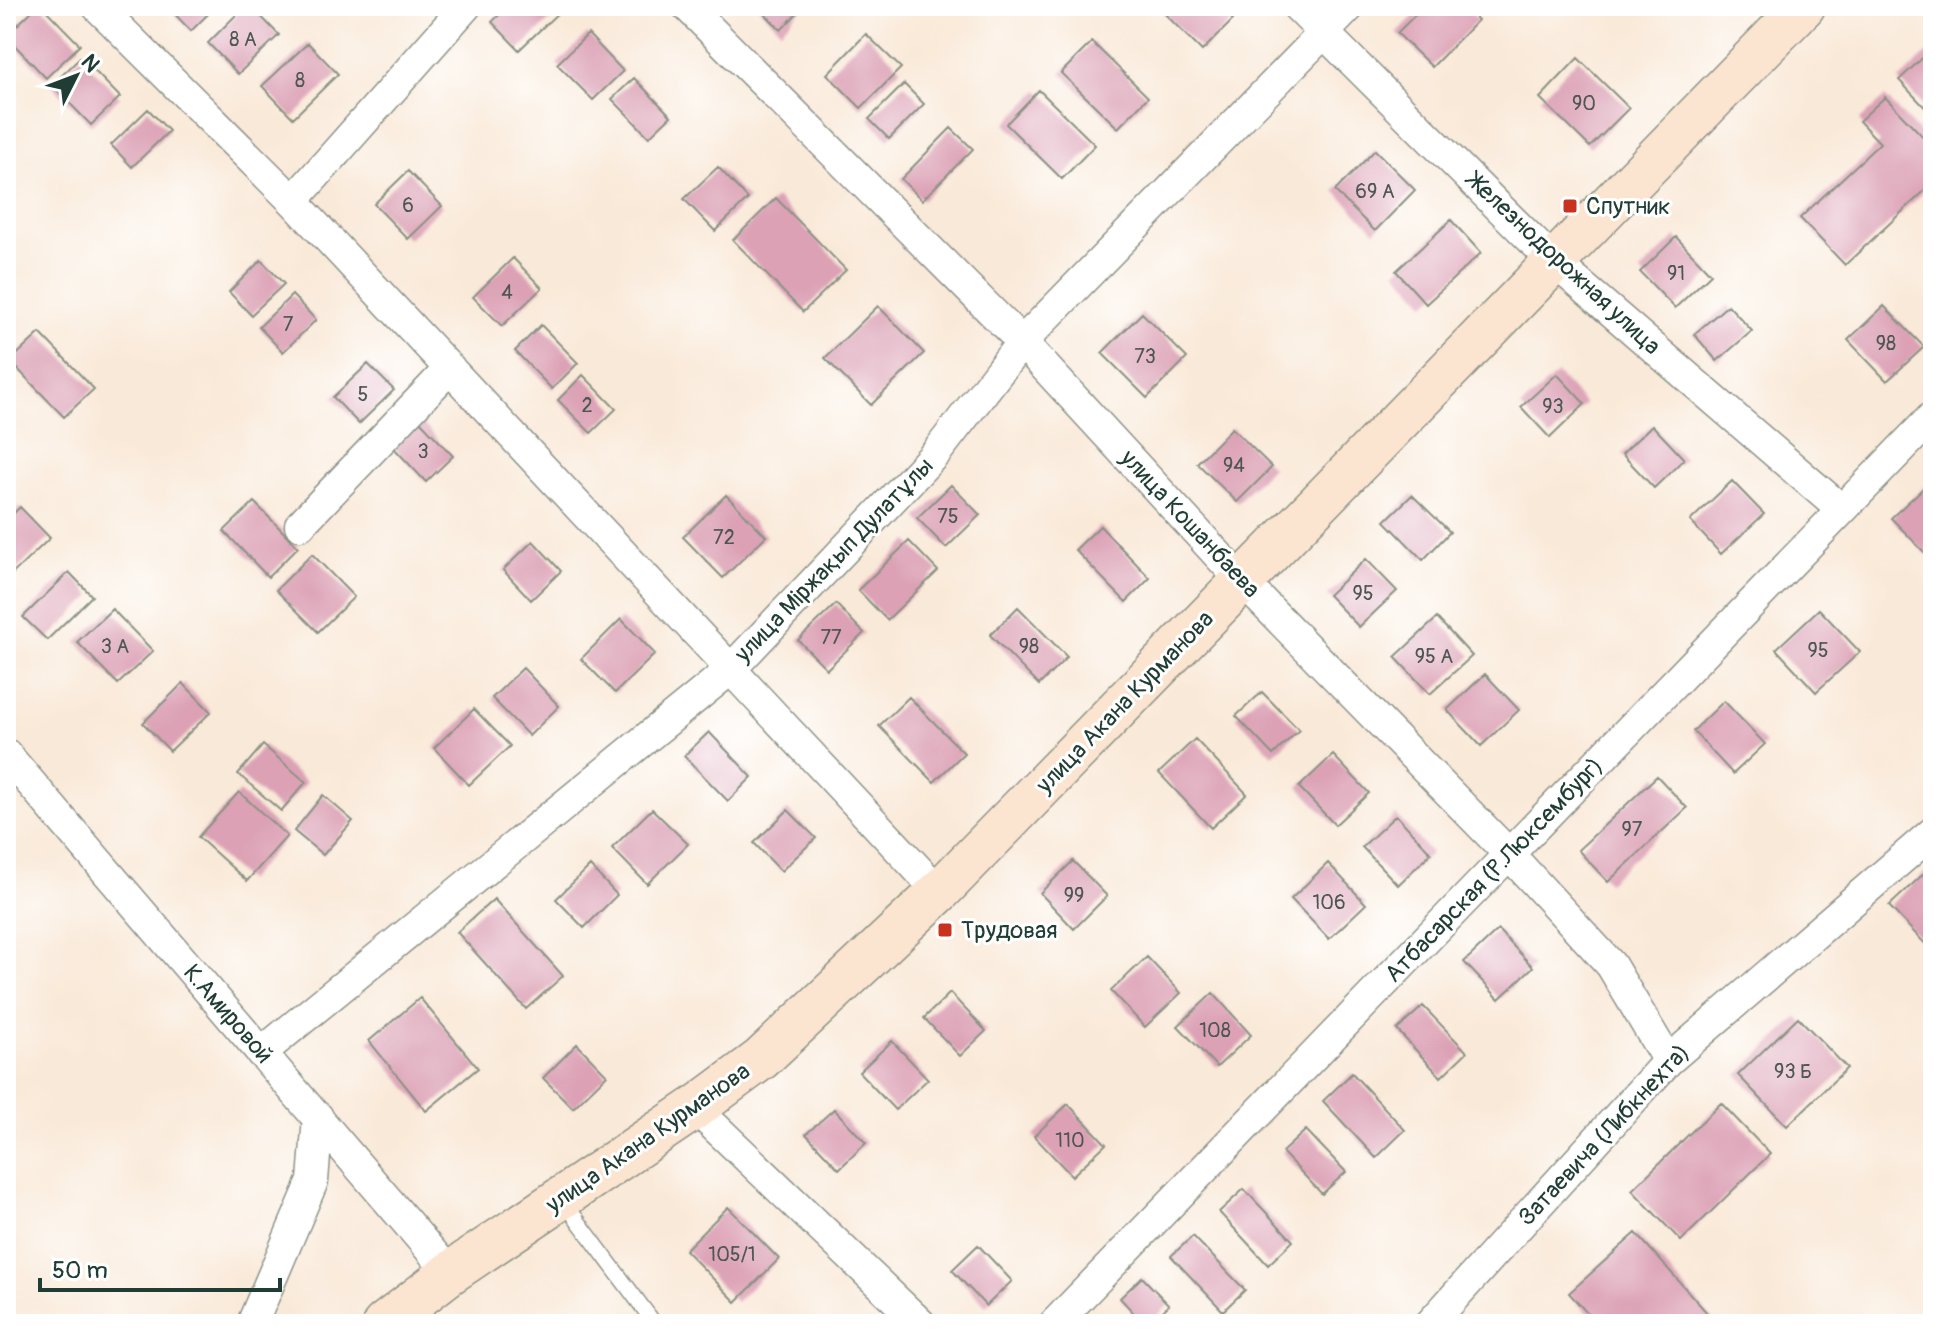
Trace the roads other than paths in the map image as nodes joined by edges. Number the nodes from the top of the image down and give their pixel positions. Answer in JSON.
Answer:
{"nodes":[{"id":1,"x":97,"y":6,"type":"edge"},
{"id":2,"x":466,"y":6,"type":"edge"},
{"id":3,"x":687,"y":6,"type":"edge"},
{"id":4,"x":1297,"y":6,"type":"edge"},
{"id":5,"x":1350,"y":6,"type":"edge"},
{"id":6,"x":1804,"y":6,"type":"edge"},
{"id":7,"x":1325,"y":32,"type":"junction"},
{"id":8,"x":293,"y":201,"type":"junction"},
{"id":9,"x":1554,"y":262,"type":"junction"},
{"id":10,"x":1022,"y":342,"type":"junction"},
{"id":11,"x":450,"y":368,"type":"junction"},
{"id":12,"x":1933,"y":416,"type":"edge"},
{"id":13,"x":1842,"y":510,"type":"junction"},
{"id":14,"x":300,"y":525,"type":"dead end"},
{"id":15,"x":1242,"y":581,"type":"junction"},
{"id":16,"x":731,"y":669,"type":"junction"},
{"id":17,"x":6,"y":754,"type":"edge"},
{"id":18,"x":1933,"y":832,"type":"edge"},
{"id":19,"x":1509,"y":854,"type":"junction"},
{"id":20,"x":939,"y":892,"type":"junction"},
{"id":21,"x":261,"y":1053,"type":"junction"},
{"id":22,"x":1668,"y":1061,"type":"junction"},
{"id":23,"x":695,"y":1108,"type":"junction"},
{"id":24,"x":318,"y":1117,"type":"junction"},
{"id":25,"x":562,"y":1198,"type":"junction"},
{"id":26,"x":450,"y":1273,"type":"junction"},
{"id":27,"x":252,"y":1324,"type":"edge"},
{"id":28,"x":384,"y":1324,"type":"edge"},
{"id":29,"x":655,"y":1324,"type":"edge"},
{"id":30,"x":921,"y":1324,"type":"edge"},
{"id":31,"x":1054,"y":1324,"type":"edge"},
{"id":32,"x":1430,"y":1324,"type":"edge"}],
"edges":[{"from":1,"to":8,"type":"street"},
{"from":2,"to":8,"type":"street"},
{"from":3,"to":10,"type":"street","name":"улица Кошанбаева"},
{"from":4,"to":7,"type":"street","name":"Железнодорожная улица"},
{"from":5,"to":7,"type":"street","name":"улица Міржақып Дулатұлы"},
{"from":6,"to":9,"type":"main road","name":"улица Акана Курманова"},
{"from":7,"to":9,"type":"street","name":"Железнодорожная улица"},
{"from":7,"to":10,"type":"street","name":"улица Міржақып Дулатұлы"},
{"from":8,"to":11,"type":"street"},
{"from":9,"to":13,"type":"street","name":"Железнодорожная улица"},
{"from":9,"to":15,"type":"main road","name":"улица Акана Курманова"},
{"from":10,"to":15,"type":"street","name":"улица Кошанбаева"},
{"from":10,"to":16,"type":"street","name":"улица Міржақып Дулатұлы"},
{"from":11,"to":14,"type":"street"},
{"from":11,"to":16,"type":"street"},
{"from":12,"to":13,"type":"street","name":"Атбасарская (Р.Люксембург)"},
{"from":13,"to":19,"type":"street","name":"Атбасарская (Р.Люксембург)"},
{"from":15,"to":19,"type":"street","name":"улица Кошанбаева"},
{"from":15,"to":20,"type":"main road","name":"улица Акана Курманова"},
{"from":16,"to":20,"type":"street"},
{"from":16,"to":21,"type":"street","name":"улица Міржақып Дулатұлы"},
{"from":17,"to":21,"type":"street","name":"К.Амировой"},
{"from":18,"to":22,"type":"street","name":"Затаевича (Либкнехта)"},
{"from":19,"to":22,"type":"street","name":"улица Кошанбаева"},
{"from":19,"to":31,"type":"street","name":"Атбасарская (Р.Люксембург)"},
{"from":20,"to":23,"type":"main road","name":"улица Акана Курманова"},
{"from":21,"to":24,"type":"street","name":"К.Амировой"},
{"from":22,"to":32,"type":"street","name":"Затаевича (Либкнехта)"},
{"from":23,"to":25,"type":"main road","name":"улица Акана Курманова"},
{"from":23,"to":30,"type":"street"},
{"from":24,"to":26,"type":"street","name":"К.Амировой"},
{"from":24,"to":27,"type":"street"},
{"from":25,"to":26,"type":"main road","name":"улица Акана Курманова"},
{"from":25,"to":29,"type":"lane"},
{"from":26,"to":28,"type":"main road","name":"улица Акана Курманова"}]}
